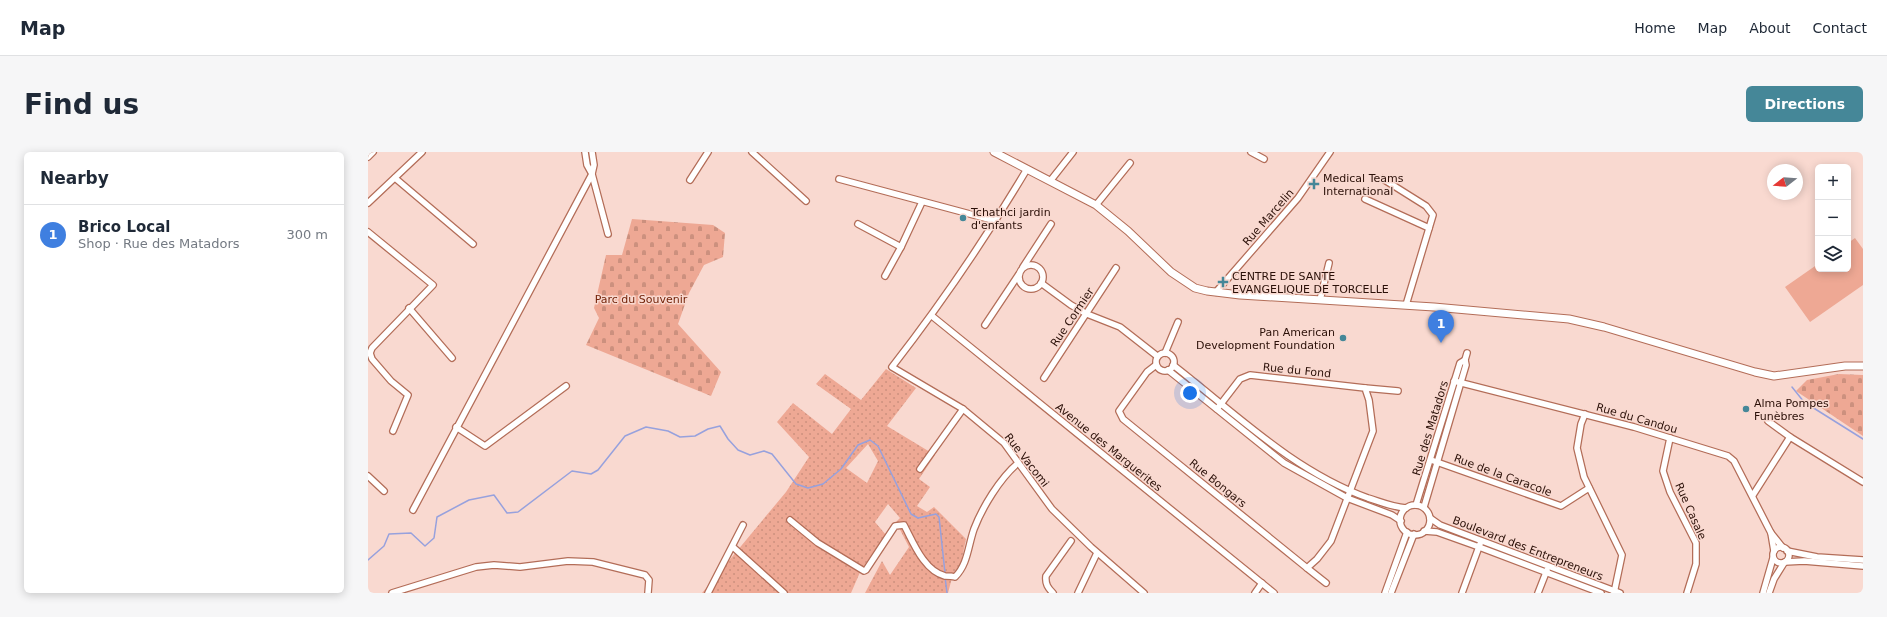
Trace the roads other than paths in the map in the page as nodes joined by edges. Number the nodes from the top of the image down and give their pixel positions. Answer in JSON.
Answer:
{"nodes":[{"id":1,"x":373,"y":152,"type":"edge"},
{"id":2,"x":422,"y":152,"type":"edge"},
{"id":3,"x":585,"y":152,"type":"edge"},
{"id":4,"x":592,"y":152,"type":"edge"},
{"id":5,"x":708,"y":152,"type":"edge"},
{"id":6,"x":752,"y":152,"type":"edge"},
{"id":7,"x":994,"y":152,"type":"edge"},
{"id":8,"x":1073,"y":152,"type":"edge"},
{"id":9,"x":1251,"y":152,"type":"edge"},
{"id":10,"x":1330,"y":152,"type":"edge"},
{"id":11,"x":368,"y":157,"type":"edge"},
{"id":12,"x":1264,"y":159,"type":"dead end"},
{"id":13,"x":1130,"y":162,"type":"dead end"},
{"id":14,"x":1027,"y":169,"type":"junction"},
{"id":15,"x":592,"y":174,"type":"junction"},
{"id":16,"x":395,"y":178,"type":"junction"},
{"id":17,"x":839,"y":179,"type":"dead end"},
{"id":18,"x":1383,"y":179,"type":"dead end"},
{"id":19,"x":690,"y":180,"type":"dead end"},
{"id":20,"x":1051,"y":180,"type":"junction"},
{"id":21,"x":1365,"y":199,"type":"dead end"},
{"id":22,"x":806,"y":201,"type":"dead end"},
{"id":23,"x":922,"y":202,"type":"junction"},
{"id":24,"x":368,"y":203,"type":"edge"},
{"id":25,"x":1096,"y":205,"type":"junction"},
{"id":26,"x":996,"y":221,"type":"junction"},
{"id":27,"x":858,"y":224,"type":"dead end"},
{"id":28,"x":1051,"y":224,"type":"dead end"},
{"id":29,"x":1429,"y":228,"type":"junction"},
{"id":30,"x":368,"y":232,"type":"edge"},
{"id":31,"x":608,"y":234,"type":"dead end"},
{"id":32,"x":474,"y":244,"type":"dead end"},
{"id":33,"x":901,"y":247,"type":"junction"},
{"id":34,"x":1031,"y":255,"type":"junction"},
{"id":35,"x":1329,"y":263,"type":"dead end"},
{"id":36,"x":1037,"y":266,"type":"junction"},
{"id":37,"x":1023,"y":267,"type":"junction"},
{"id":38,"x":1116,"y":268,"type":"dead end"},
{"id":39,"x":1019,"y":274,"type":"junction"},
{"id":40,"x":885,"y":276,"type":"dead end"},
{"id":41,"x":1041,"y":284,"type":"junction"},
{"id":42,"x":1012,"y":285,"type":"junction"},
{"id":43,"x":1024,"y":285,"type":"junction"},
{"id":44,"x":1216,"y":292,"type":"junction"},
{"id":45,"x":1320,"y":300,"type":"junction"},
{"id":46,"x":1406,"y":305,"type":"junction"},
{"id":47,"x":409,"y":308,"type":"junction"},
{"id":48,"x":1087,"y":314,"type":"junction"},
{"id":49,"x":932,"y":316,"type":"junction"},
{"id":50,"x":1178,"y":322,"type":"dead end"},
{"id":51,"x":985,"y":325,"type":"dead end"},
{"id":52,"x":1165,"y":353,"type":"junction"},
{"id":53,"x":1467,"y":353,"type":"dead end"},
{"id":54,"x":1157,"y":356,"type":"junction"},
{"id":55,"x":452,"y":358,"type":"dead end"},
{"id":56,"x":1465,"y":360,"type":"junction"},
{"id":57,"x":1156,"y":365,"type":"junction"},
{"id":58,"x":1173,"y":365,"type":"junction"},
{"id":59,"x":1863,"y":366,"type":"edge"},
{"id":60,"x":1168,"y":370,"type":"junction"},
{"id":61,"x":1044,"y":378,"type":"dead end"},
{"id":62,"x":1454,"y":381,"type":"junction"},
{"id":63,"x":1461,"y":382,"type":"junction"},
{"id":64,"x":566,"y":386,"type":"dead end"},
{"id":65,"x":1365,"y":388,"type":"junction"},
{"id":66,"x":1398,"y":391,"type":"dead end"},
{"id":67,"x":1222,"y":403,"type":"junction"},
{"id":68,"x":963,"y":409,"type":"junction"},
{"id":69,"x":1217,"y":409,"type":"junction"},
{"id":70,"x":1585,"y":414,"type":"junction"},
{"id":71,"x":1768,"y":421,"type":"dead end"},
{"id":72,"x":456,"y":428,"type":"junction"},
{"id":73,"x":393,"y":431,"type":"dead end"},
{"id":74,"x":1790,"y":437,"type":"junction"},
{"id":75,"x":1670,"y":438,"type":"junction"},
{"id":76,"x":1433,"y":461,"type":"junction"},
{"id":77,"x":1018,"y":463,"type":"junction"},
{"id":78,"x":920,"y":468,"type":"dead end"},
{"id":79,"x":368,"y":476,"type":"edge"},
{"id":80,"x":1863,"y":482,"type":"edge"},
{"id":81,"x":1589,"y":488,"type":"junction"},
{"id":82,"x":1349,"y":490,"type":"junction"},
{"id":83,"x":384,"y":492,"type":"dead end"},
{"id":84,"x":1753,"y":495,"type":"junction"},
{"id":85,"x":1347,"y":498,"type":"junction"},
{"id":86,"x":1416,"y":505,"type":"junction"},
{"id":87,"x":1424,"y":507,"type":"junction"},
{"id":88,"x":1406,"y":508,"type":"junction"},
{"id":89,"x":413,"y":510,"type":"dead end"},
{"id":90,"x":1430,"y":518,"type":"junction"},
{"id":91,"x":790,"y":520,"type":"dead end"},
{"id":92,"x":1401,"y":521,"type":"junction"},
{"id":93,"x":743,"y":526,"type":"dead end"},
{"id":94,"x":1424,"y":531,"type":"junction"},
{"id":95,"x":1407,"y":532,"type":"junction"},
{"id":96,"x":1771,"y":533,"type":"junction"},
{"id":97,"x":1414,"y":534,"type":"junction"},
{"id":98,"x":1071,"y":540,"type":"dead end"},
{"id":99,"x":1482,"y":540,"type":"junction"},
{"id":100,"x":733,"y":547,"type":"junction"},
{"id":101,"x":1479,"y":547,"type":"junction"},
{"id":102,"x":1785,"y":549,"type":"junction"},
{"id":103,"x":1774,"y":551,"type":"junction"},
{"id":104,"x":1098,"y":553,"type":"junction"},
{"id":105,"x":1773,"y":558,"type":"junction"},
{"id":106,"x":1816,"y":560,"type":"junction"},
{"id":107,"x":1863,"y":560,"type":"edge"},
{"id":108,"x":1785,"y":562,"type":"junction"},
{"id":109,"x":1549,"y":566,"type":"junction"},
{"id":110,"x":1863,"y":566,"type":"edge"},
{"id":111,"x":1307,"y":568,"type":"junction"},
{"id":112,"x":1546,"y":572,"type":"junction"},
{"id":113,"x":1262,"y":583,"type":"junction"},
{"id":114,"x":1326,"y":583,"type":"dead end"},
{"id":115,"x":1616,"y":592,"type":"edge"},
{"id":116,"x":392,"y":593,"type":"edge"},
{"id":117,"x":648,"y":593,"type":"edge"},
{"id":118,"x":708,"y":593,"type":"edge"},
{"id":119,"x":784,"y":593,"type":"edge"},
{"id":120,"x":1053,"y":593,"type":"edge"},
{"id":121,"x":1078,"y":593,"type":"edge"},
{"id":122,"x":1144,"y":593,"type":"edge"},
{"id":123,"x":1255,"y":593,"type":"edge"},
{"id":124,"x":1274,"y":593,"type":"edge"},
{"id":125,"x":1385,"y":593,"type":"edge"},
{"id":126,"x":1391,"y":593,"type":"edge"},
{"id":127,"x":1462,"y":593,"type":"edge"},
{"id":128,"x":1538,"y":593,"type":"edge"},
{"id":129,"x":1601,"y":593,"type":"edge"},
{"id":130,"x":1687,"y":593,"type":"edge"},
{"id":131,"x":1763,"y":593,"type":"edge"},
{"id":132,"x":1769,"y":593,"type":"edge"}],
"edges":[{"from":1,"to":11,"type":"street"},
{"from":2,"to":16,"type":"street"},
{"from":3,"to":15,"type":"street"},
{"from":4,"to":15,"type":"street"},
{"from":5,"to":19,"type":"street"},
{"from":6,"to":22,"type":"street"},
{"from":7,"to":14,"type":"main road"},
{"from":8,"to":20,"type":"street"},
{"from":9,"to":12,"type":"street"},
{"from":10,"to":44,"type":"street","name":"Rue Marcelin"},
{"from":13,"to":25,"type":"street"},
{"from":14,"to":20,"type":"main road"},
{"from":14,"to":26,"type":"street"},
{"from":15,"to":31,"type":"street"},
{"from":15,"to":72,"type":"street"},
{"from":16,"to":24,"type":"street"},
{"from":16,"to":32,"type":"street"},
{"from":17,"to":23,"type":"street"},
{"from":18,"to":29,"type":"street"},
{"from":20,"to":25,"type":"main road"},
{"from":21,"to":29,"type":"street"},
{"from":23,"to":26,"type":"street"},
{"from":23,"to":33,"type":"street"},
{"from":25,"to":44,"type":"main road"},
{"from":26,"to":49,"type":"street"},
{"from":27,"to":33,"type":"street"},
{"from":28,"to":34,"type":"street"},
{"from":29,"to":46,"type":"street"},
{"from":30,"to":47,"type":"street"},
{"from":33,"to":40,"type":"street"},
{"from":34,"to":36,"type":"street"},
{"from":34,"to":37,"type":"street"},
{"from":35,"to":45,"type":"street"},
{"from":36,"to":37,"type":"street"},
{"from":36,"to":41,"type":"street"},
{"from":37,"to":39,"type":"street"},
{"from":38,"to":48,"type":"street","name":"Rue Cormier"},
{"from":39,"to":42,"type":"street"},
{"from":39,"to":43,"type":"street"},
{"from":41,"to":43,"type":"street"},
{"from":41,"to":48,"type":"street"},
{"from":42,"to":43,"type":"street"},
{"from":42,"to":51,"type":"street"},
{"from":44,"to":45,"type":"main road"},
{"from":45,"to":46,"type":"main road"},
{"from":46,"to":59,"type":"main road"},
{"from":47,"to":55,"type":"street"},
{"from":47,"to":73,"type":"street"},
{"from":48,"to":54,"type":"street"},
{"from":48,"to":61,"type":"street","name":"Rue Cormier"},
{"from":49,"to":68,"type":"street","name":"Rue Vacomi"},
{"from":49,"to":113,"type":"street","name":"Avenue des Marguerites"},
{"from":50,"to":52,"type":"street"},
{"from":52,"to":54,"type":"street"},
{"from":52,"to":58,"type":"street"},
{"from":53,"to":56,"type":"street","name":"Rue des Matadors"},
{"from":54,"to":57,"type":"street"},
{"from":56,"to":62,"type":"street","name":"Rue des Matadors"},
{"from":56,"to":63,"type":"street","name":"Rue des Matadors"},
{"from":57,"to":60,"type":"street"},
{"from":57,"to":111,"type":"street","name":"Rue Bongars"},
{"from":58,"to":60,"type":"street"},
{"from":58,"to":67,"type":"street"},
{"from":60,"to":69,"type":"street"},
{"from":62,"to":63,"type":"street","name":"Rue du Candou"},
{"from":62,"to":76,"type":"street","name":"Rue des Matadors"},
{"from":63,"to":70,"type":"street","name":"Rue du Candou"},
{"from":63,"to":76,"type":"street","name":"Rue des Matadors"},
{"from":64,"to":72,"type":"street"},
{"from":65,"to":66,"type":"street","name":"Rue du Fond"},
{"from":65,"to":67,"type":"street","name":"Rue du Fond"},
{"from":65,"to":82,"type":"street"},
{"from":67,"to":69,"type":"street","name":"Rue du Fond"},
{"from":67,"to":82,"type":"street"},
{"from":68,"to":77,"type":"street","name":"Rue Vacomi"},
{"from":68,"to":78,"type":"street"},
{"from":69,"to":85,"type":"street"},
{"from":70,"to":75,"type":"street","name":"Rue du Candou"},
{"from":70,"to":81,"type":"street"},
{"from":71,"to":74,"type":"street"},
{"from":72,"to":89,"type":"street"},
{"from":74,"to":80,"type":"street"},
{"from":74,"to":84,"type":"street"},
{"from":75,"to":84,"type":"street","name":"Rue du Candou"},
{"from":75,"to":130,"type":"street","name":"Rue Casale"},
{"from":76,"to":81,"type":"street","name":"Rue de la Caracole"},
{"from":76,"to":86,"type":"street","name":"Rue des Matadors"},
{"from":76,"to":87,"type":"street","name":"Rue des Matadors"},
{"from":77,"to":91,"type":"street"},
{"from":77,"to":104,"type":"street","name":"Rue Vacomi"},
{"from":79,"to":83,"type":"street"},
{"from":81,"to":115,"type":"street"},
{"from":82,"to":85,"type":"street"},
{"from":82,"to":88,"type":"street"},
{"from":84,"to":96,"type":"street","name":"Rue du Candou"},
{"from":85,"to":92,"type":"street"},
{"from":85,"to":111,"type":"street"},
{"from":86,"to":87,"type":"street"},
{"from":86,"to":88,"type":"street"},
{"from":87,"to":90,"type":"street"},
{"from":88,"to":92,"type":"street"},
{"from":90,"to":94,"type":"street"},
{"from":90,"to":99,"type":"street","name":"Boulevard des Entrepreneurs"},
{"from":92,"to":95,"type":"street"},
{"from":93,"to":100,"type":"street"},
{"from":94,"to":97,"type":"street"},
{"from":94,"to":101,"type":"street","name":"Boulevard des Entrepreneurs"},
{"from":95,"to":97,"type":"street"},
{"from":95,"to":125,"type":"street"},
{"from":96,"to":102,"type":"street","name":"Rue du Candou"},
{"from":96,"to":103,"type":"street","name":"Rue du Candou"},
{"from":97,"to":126,"type":"street"},
{"from":98,"to":120,"type":"street"},
{"from":99,"to":101,"type":"street"},
{"from":99,"to":109,"type":"street","name":"Boulevard des Entrepreneurs"},
{"from":100,"to":118,"type":"street"},
{"from":100,"to":119,"type":"street"},
{"from":101,"to":112,"type":"street","name":"Boulevard des Entrepreneurs"},
{"from":101,"to":127,"type":"street"},
{"from":102,"to":103,"type":"street"},
{"from":102,"to":106,"type":"street"},
{"from":102,"to":108,"type":"street"},
{"from":103,"to":105,"type":"street"},
{"from":104,"to":121,"type":"street"},
{"from":104,"to":122,"type":"street","name":"Rue Vacomi"},
{"from":105,"to":108,"type":"street"},
{"from":105,"to":131,"type":"street"},
{"from":106,"to":107,"type":"street"},
{"from":106,"to":108,"type":"street"},
{"from":106,"to":110,"type":"street"},
{"from":108,"to":132,"type":"street"},
{"from":109,"to":112,"type":"street"},
{"from":109,"to":115,"type":"street","name":"Boulevard des Entrepreneurs"},
{"from":111,"to":114,"type":"street","name":"Rue Bongars"},
{"from":112,"to":128,"type":"street"},
{"from":112,"to":129,"type":"street","name":"Boulevard des Entrepreneurs"},
{"from":113,"to":123,"type":"street"},
{"from":113,"to":124,"type":"street","name":"Avenue des Marguerites"},
{"from":116,"to":117,"type":"street"}]}
